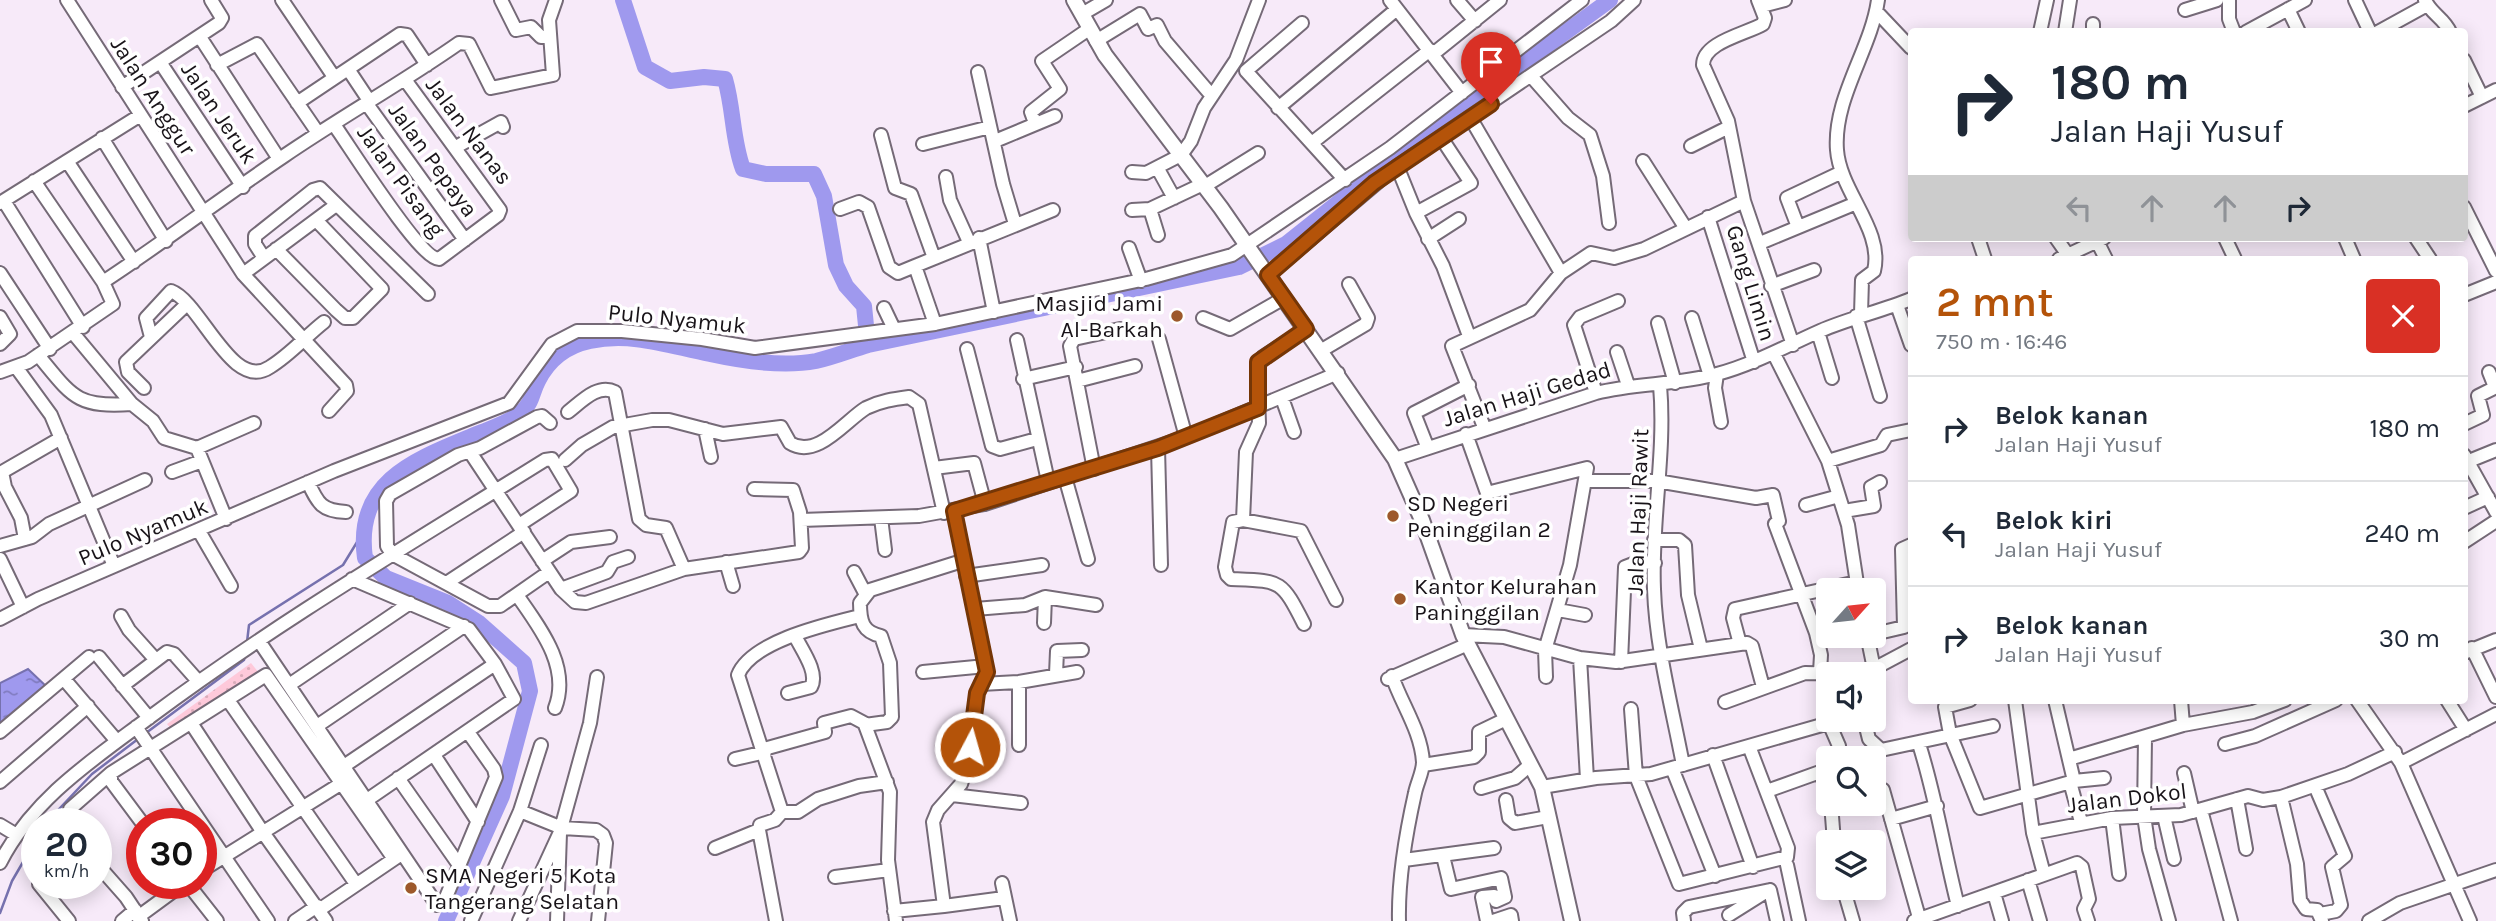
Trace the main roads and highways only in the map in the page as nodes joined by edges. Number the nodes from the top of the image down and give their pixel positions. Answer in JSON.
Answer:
{"nodes":[{"id":1,"x":1074,"y":0,"type":"edge"},
{"id":2,"x":1568,"y":920,"type":"edge"}],
"edges":[{"from":1,"to":2,"type":"main road"}]}
